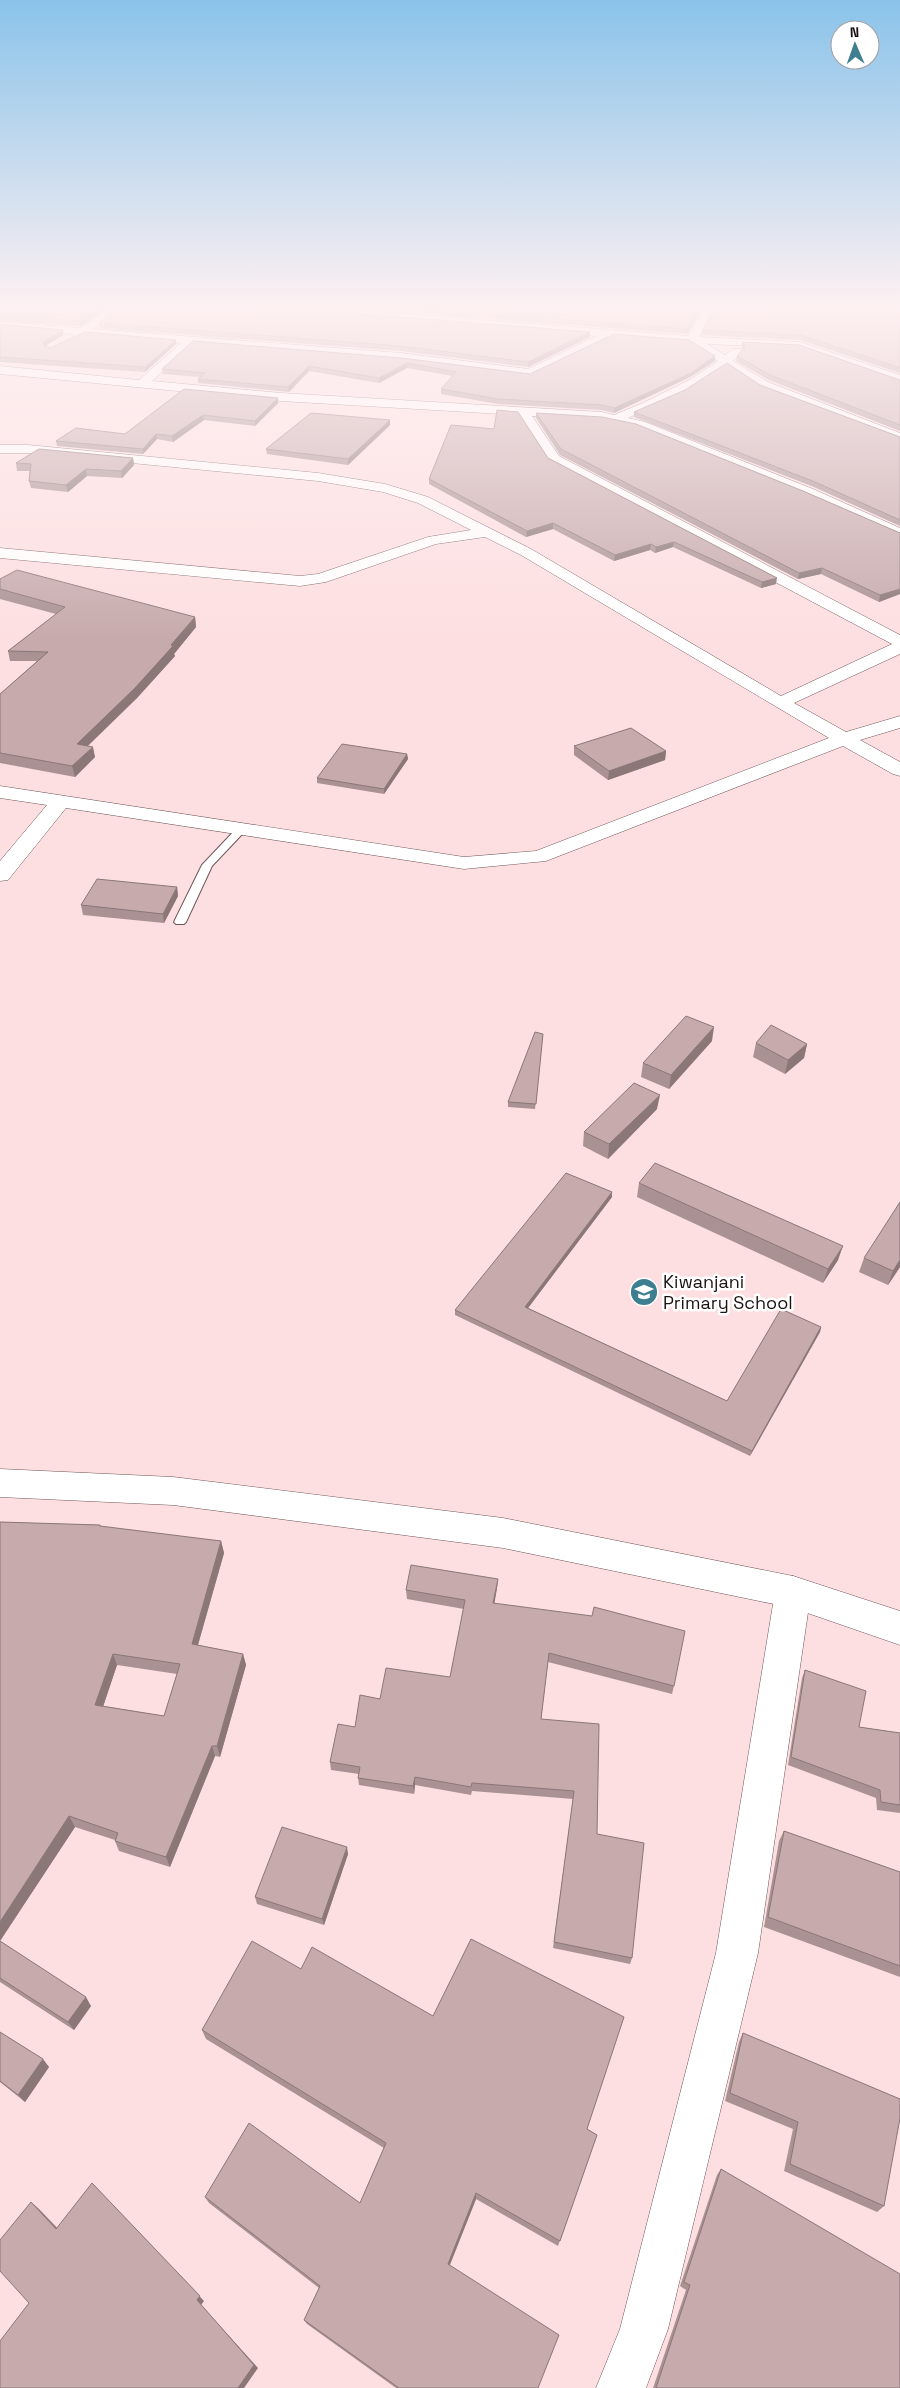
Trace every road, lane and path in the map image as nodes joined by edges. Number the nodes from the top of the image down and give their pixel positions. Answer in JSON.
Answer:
{"nodes":[{"id":1,"x":528,"y":419,"type":"edge"},
{"id":2,"x":617,"y":419,"type":"edge"},
{"id":3,"x":852,"y":419,"type":"edge"},
{"id":4,"x":900,"y":438,"type":"edge"},
{"id":5,"x":0,"y":448,"type":"edge"},
{"id":6,"x":490,"y":532,"type":"junction"},
{"id":7,"x":900,"y":534,"type":"edge"},
{"id":8,"x":0,"y":553,"type":"edge"},
{"id":9,"x":900,"y":642,"type":"edge"},
{"id":10,"x":900,"y":647,"type":"edge"},
{"id":11,"x":780,"y":703,"type":"junction"},
{"id":12,"x":900,"y":722,"type":"edge"},
{"id":13,"x":843,"y":739,"type":"junction"},
{"id":14,"x":900,"y":770,"type":"edge"},
{"id":15,"x":0,"y":792,"type":"edge"},
{"id":16,"x":62,"y":800,"type":"junction"},
{"id":17,"x":242,"y":829,"type":"junction"},
{"id":18,"x":0,"y":875,"type":"edge"},
{"id":19,"x":180,"y":922,"type":"dead end"},
{"id":20,"x":0,"y":1483,"type":"edge"},
{"id":21,"x":793,"y":1592,"type":"junction"},
{"id":22,"x":900,"y":1628,"type":"edge"},
{"id":23,"x":621,"y":2388,"type":"edge"}],
"edges":[{"from":1,"to":9,"type":"street"},
{"from":2,"to":7,"type":"street"},
{"from":3,"to":4,"type":"street"},
{"from":5,"to":6,"type":"street"},
{"from":6,"to":8,"type":"street"},
{"from":6,"to":11,"type":"street"},
{"from":10,"to":11,"type":"street"},
{"from":11,"to":13,"type":"street"},
{"from":12,"to":13,"type":"street"},
{"from":13,"to":14,"type":"street"},
{"from":13,"to":17,"type":"street"},
{"from":15,"to":16,"type":"street"},
{"from":16,"to":17,"type":"street"},
{"from":16,"to":18,"type":"street"},
{"from":17,"to":19,"type":"lane"},
{"from":20,"to":21,"type":"street"},
{"from":21,"to":22,"type":"street"},
{"from":21,"to":23,"type":"street"}]}
